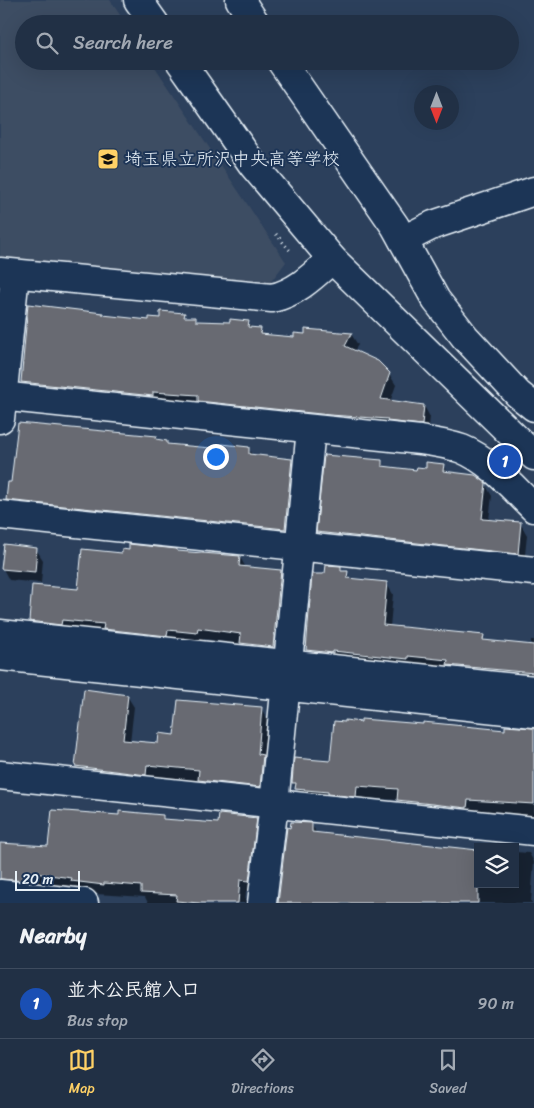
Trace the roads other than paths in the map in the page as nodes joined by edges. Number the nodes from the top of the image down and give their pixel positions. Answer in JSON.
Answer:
{"nodes":[{"id":1,"x":138,"y":0,"type":"edge"},
{"id":2,"x":240,"y":0,"type":"edge"},
{"id":3,"x":148,"y":15,"type":"edge"},
{"id":4,"x":250,"y":15,"type":"edge"},
{"id":5,"x":186,"y":70,"type":"edge"},
{"id":6,"x":287,"y":70,"type":"edge"},
{"id":7,"x":534,"y":191,"type":"edge"},
{"id":8,"x":403,"y":240,"type":"junction"},
{"id":9,"x":332,"y":259,"type":"junction"},
{"id":10,"x":8,"y":273,"type":"edge"},
{"id":11,"x":1,"y":403,"type":"edge"},
{"id":12,"x":534,"y":407,"type":"edge"},
{"id":13,"x":311,"y":429,"type":"junction"},
{"id":14,"x":534,"y":456,"type":"edge"},
{"id":15,"x":534,"y":508,"type":"edge"},
{"id":16,"x":0,"y":516,"type":"edge"},
{"id":17,"x":299,"y":547,"type":"junction"},
{"id":18,"x":534,"y":571,"type":"edge"},
{"id":19,"x":0,"y":634,"type":"edge"},
{"id":20,"x":0,"y":656,"type":"edge"},
{"id":21,"x":286,"y":676,"type":"junction"},
{"id":22,"x":534,"y":690,"type":"edge"},
{"id":23,"x":534,"y":713,"type":"edge"},
{"id":24,"x":0,"y":775,"type":"edge"},
{"id":25,"x":274,"y":804,"type":"junction"},
{"id":26,"x":534,"y":831,"type":"edge"},
{"id":27,"x":0,"y":894,"type":"edge"},
{"id":28,"x":84,"y":903,"type":"edge"},
{"id":29,"x":262,"y":903,"type":"edge"}],
"edges":[{"from":1,"to":3,"type":"street"},
{"from":2,"to":4,"type":"street"},
{"from":5,"to":9,"type":"street"},
{"from":6,"to":8,"type":"street"},
{"from":7,"to":8,"type":"street"},
{"from":8,"to":12,"type":"street"},
{"from":9,"to":10,"type":"street"},
{"from":9,"to":14,"type":"street"},
{"from":10,"to":11,"type":"street"},
{"from":11,"to":13,"type":"street"},
{"from":13,"to":15,"type":"street"},
{"from":13,"to":17,"type":"street"},
{"from":16,"to":17,"type":"street"},
{"from":17,"to":18,"type":"street"},
{"from":17,"to":21,"type":"street"},
{"from":19,"to":21,"type":"street"},
{"from":20,"to":21,"type":"street"},
{"from":21,"to":22,"type":"street"},
{"from":21,"to":23,"type":"street"},
{"from":21,"to":25,"type":"street"},
{"from":24,"to":25,"type":"street"},
{"from":25,"to":26,"type":"street"},
{"from":25,"to":29,"type":"street"},
{"from":27,"to":28,"type":"street"}]}
